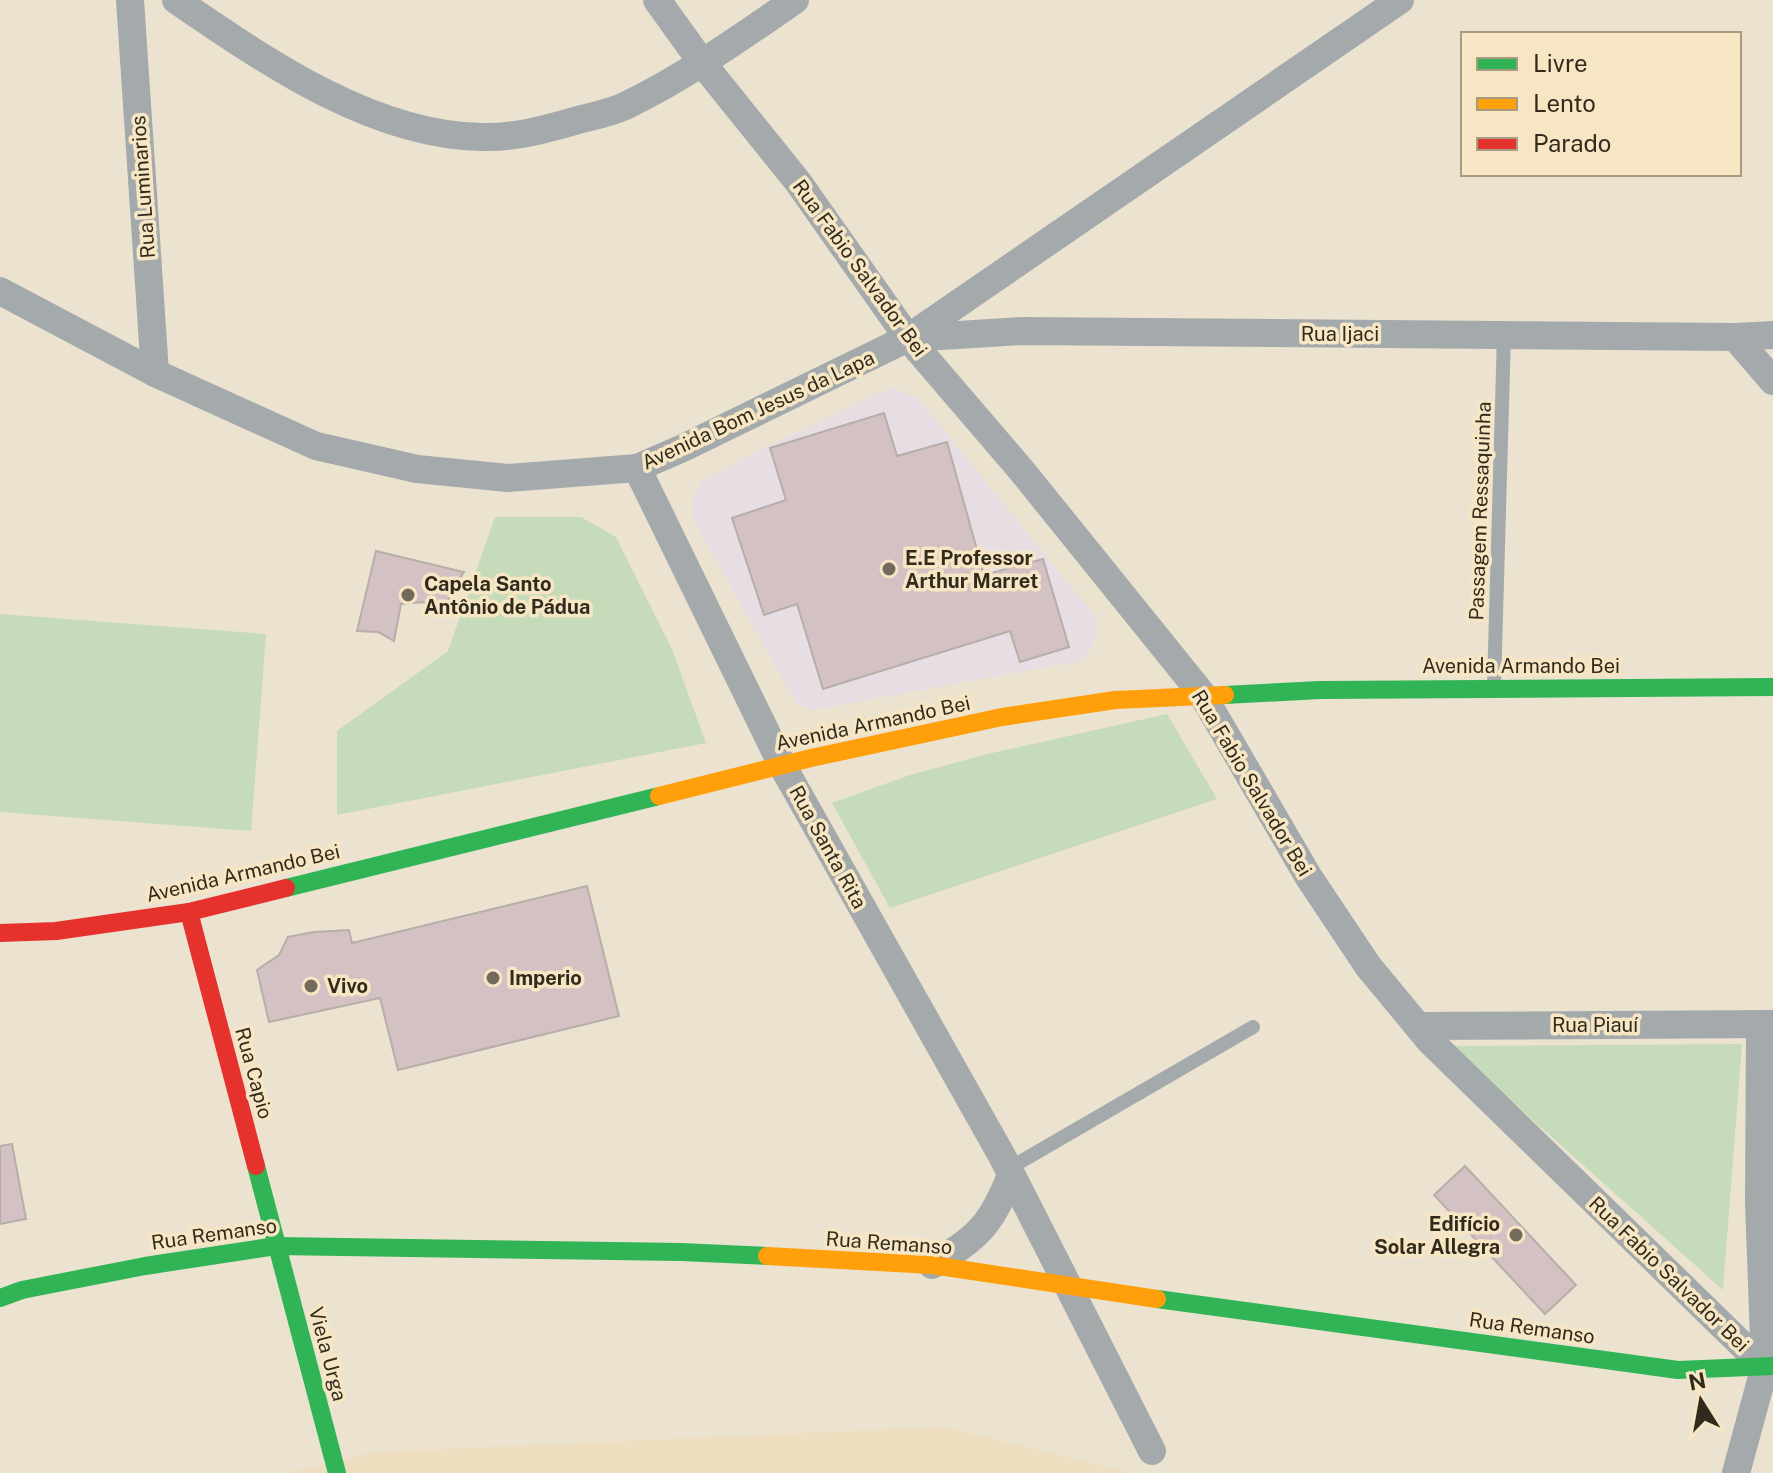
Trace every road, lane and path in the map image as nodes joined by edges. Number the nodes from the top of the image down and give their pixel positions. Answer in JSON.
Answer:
{"nodes":[{"id":1,"x":130,"y":0,"type":"edge"},
{"id":2,"x":176,"y":0,"type":"edge"},
{"id":3,"x":657,"y":0,"type":"edge"},
{"id":4,"x":795,"y":0,"type":"edge"},
{"id":5,"x":1400,"y":0,"type":"edge"},
{"id":6,"x":703,"y":64,"type":"junction"},
{"id":7,"x":0,"y":291,"type":"edge"},
{"id":8,"x":1504,"y":335,"type":"junction"},
{"id":9,"x":1773,"y":335,"type":"edge"},
{"id":10,"x":1735,"y":337,"type":"junction"},
{"id":11,"x":908,"y":338,"type":"junction"},
{"id":12,"x":155,"y":373,"type":"junction"},
{"id":13,"x":1773,"y":381,"type":"edge"},
{"id":14,"x":637,"y":468,"type":"junction"},
{"id":15,"x":1773,"y":687,"type":"edge"},
{"id":16,"x":1494,"y":688,"type":"junction"},
{"id":17,"x":1202,"y":694,"type":"junction"},
{"id":18,"x":782,"y":765,"type":"junction"},
{"id":19,"x":189,"y":912,"type":"junction"},
{"id":20,"x":0,"y":933,"type":"edge"},
{"id":21,"x":1767,"y":1024,"type":"edge"},
{"id":22,"x":1418,"y":1026,"type":"junction"},
{"id":23,"x":1253,"y":1027,"type":"dead end"},
{"id":24,"x":1010,"y":1172,"type":"junction"},
{"id":25,"x":276,"y":1246,"type":"junction"},
{"id":26,"x":932,"y":1265,"type":"junction"},
{"id":27,"x":1069,"y":1287,"type":"junction"},
{"id":28,"x":0,"y":1298,"type":"edge"},
{"id":29,"x":1770,"y":1369,"type":"edge"},
{"id":30,"x":1152,"y":1451,"type":"dead end"},
{"id":31,"x":337,"y":1473,"type":"edge"},
{"id":32,"x":1736,"y":1473,"type":"edge"}],
"edges":[{"from":1,"to":12,"type":"street","name":"Rua Luminarios"},
{"from":2,"to":6,"type":"street"},
{"from":3,"to":6,"type":"street","name":"Rua Fabio Salvador Bei"},
{"from":4,"to":6,"type":"street"},
{"from":5,"to":11,"type":"street","name":"Avenida Bom Jesus da Lapa"},
{"from":6,"to":11,"type":"street","name":"Rua Fabio Salvador Bei"},
{"from":7,"to":12,"type":"street","name":"Avenida Bom Jesus da Lapa"},
{"from":8,"to":10,"type":"street","name":"Rua Ijaci"},
{"from":8,"to":11,"type":"street","name":"Rua Ijaci"},
{"from":8,"to":16,"type":"lane","name":"Passagem Ressaquinha"},
{"from":9,"to":10,"type":"street","name":"Rua Ijaci"},
{"from":10,"to":13,"type":"street"},
{"from":11,"to":14,"type":"street","name":"Avenida Bom Jesus da Lapa"},
{"from":11,"to":17,"type":"street","name":"Rua Fabio Salvador Bei"},
{"from":12,"to":14,"type":"street","name":"Avenida Bom Jesus da Lapa"},
{"from":14,"to":18,"type":"street","name":"Rua Santa Rita"},
{"from":15,"to":16,"type":"street","name":"Avenida Armando Bei"},
{"from":16,"to":17,"type":"street","name":"Avenida Armando Bei"},
{"from":17,"to":18,"type":"street","name":"Avenida Armando Bei"},
{"from":17,"to":22,"type":"street","name":"Rua Fabio Salvador Bei"},
{"from":18,"to":19,"type":"street","name":"Avenida Armando Bei"},
{"from":18,"to":24,"type":"street","name":"Rua Santa Rita"},
{"from":19,"to":20,"type":"street","name":"Avenida Armando Bei"},
{"from":19,"to":25,"type":"street","name":"Rua Capio"},
{"from":21,"to":22,"type":"street","name":"Rua Piauí"},
{"from":21,"to":29,"type":"street"},
{"from":22,"to":29,"type":"street","name":"Rua Fabio Salvador Bei"},
{"from":23,"to":24,"type":"lane"},
{"from":24,"to":26,"type":"street"},
{"from":24,"to":27,"type":"street","name":"Rua Santa Rita"},
{"from":25,"to":26,"type":"street","name":"Rua Remanso"},
{"from":25,"to":28,"type":"street","name":"Rua Remanso"},
{"from":25,"to":31,"type":"street","name":"Viela Urga"},
{"from":26,"to":27,"type":"street","name":"Rua Remanso"},
{"from":27,"to":29,"type":"street","name":"Rua Remanso"},
{"from":27,"to":30,"type":"street","name":"Rua Santa Rita"},
{"from":29,"to":32,"type":"street"}]}
